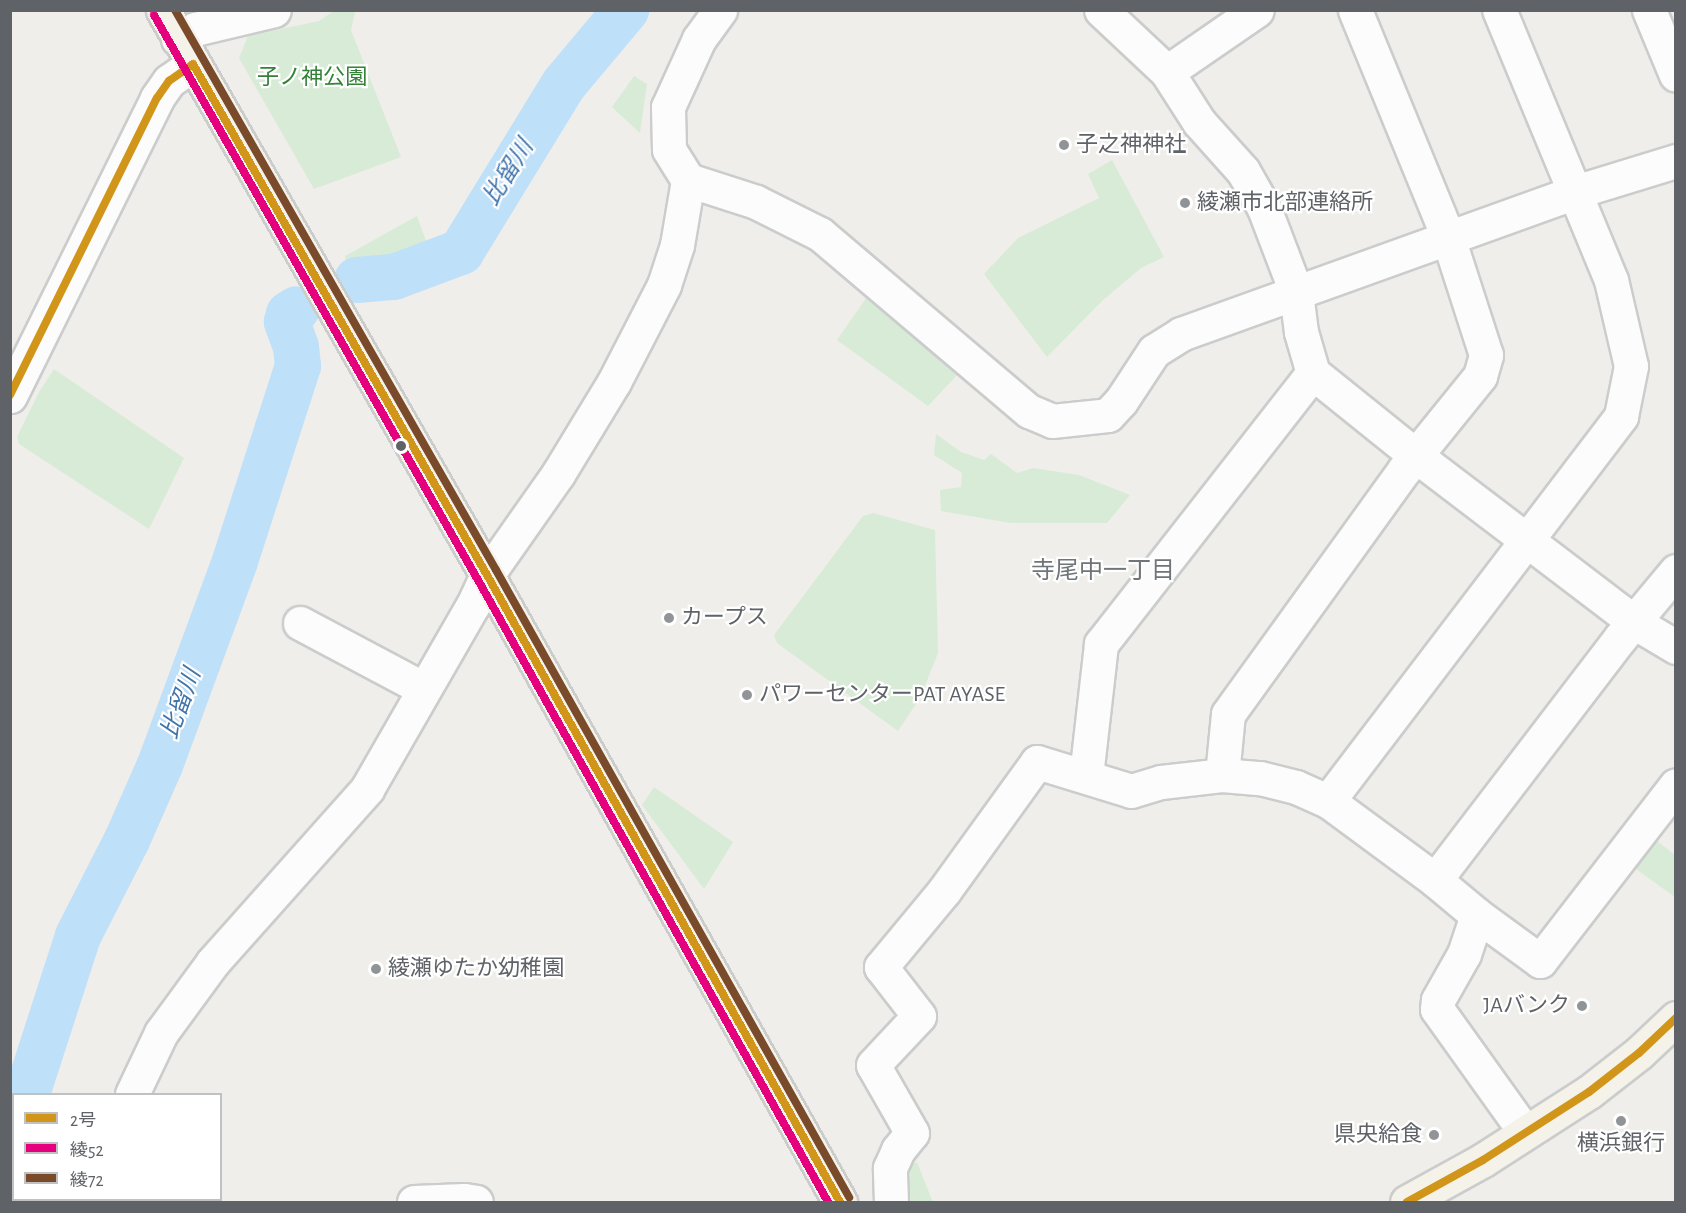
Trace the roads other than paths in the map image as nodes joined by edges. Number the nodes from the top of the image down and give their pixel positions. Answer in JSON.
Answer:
{"nodes":[{"id":1,"x":274,"y":10,"type":"edge"},
{"id":2,"x":720,"y":10,"type":"edge"},
{"id":3,"x":1101,"y":10,"type":"edge"},
{"id":4,"x":1257,"y":10,"type":"edge"},
{"id":5,"x":1355,"y":10,"type":"edge"},
{"id":6,"x":1499,"y":10,"type":"edge"},
{"id":7,"x":1649,"y":10,"type":"edge"},
{"id":8,"x":178,"y":38,"type":"edge"},
{"id":9,"x":1167,"y":72,"type":"junction"},
{"id":10,"x":1676,"y":75,"type":"edge"},
{"id":11,"x":1676,"y":161,"type":"edge"},
{"id":12,"x":688,"y":180,"type":"junction"},
{"id":13,"x":1575,"y":192,"type":"junction"},
{"id":14,"x":1448,"y":237,"type":"junction"},
{"id":15,"x":1296,"y":292,"type":"junction"},
{"id":16,"x":1313,"y":373,"type":"junction"},
{"id":17,"x":11,"y":393,"type":"edge"},
{"id":18,"x":1415,"y":455,"type":"junction"},
{"id":19,"x":1525,"y":540,"type":"junction"},
{"id":20,"x":1676,"y":571,"type":"edge"},
{"id":21,"x":487,"y":574,"type":"junction"},
{"id":22,"x":1634,"y":622,"type":"junction"},
{"id":23,"x":300,"y":623,"type":"dead end"},
{"id":24,"x":1676,"y":647,"type":"edge"},
{"id":25,"x":424,"y":689,"type":"junction"},
{"id":26,"x":1222,"y":775,"type":"junction"},
{"id":27,"x":1086,"y":776,"type":"junction"},
{"id":28,"x":1676,"y":785,"type":"edge"},
{"id":29,"x":1328,"y":801,"type":"junction"},
{"id":30,"x":1435,"y":880,"type":"junction"},
{"id":31,"x":1477,"y":915,"type":"junction"},
{"id":32,"x":1676,"y":1018,"type":"edge"},
{"id":33,"x":133,"y":1093,"type":"edge"},
{"id":34,"x":1525,"y":1132,"type":"junction"},
{"id":35,"x":414,"y":1203,"type":"edge"},
{"id":36,"x":476,"y":1203,"type":"edge"},
{"id":37,"x":840,"y":1203,"type":"edge"},
{"id":38,"x":891,"y":1203,"type":"edge"},
{"id":39,"x":1407,"y":1203,"type":"edge"}],
"edges":[{"from":1,"to":8,"type":"street"},
{"from":2,"to":12,"type":"street"},
{"from":3,"to":9,"type":"street"},
{"from":4,"to":9,"type":"street"},
{"from":5,"to":14,"type":"street"},
{"from":6,"to":13,"type":"street"},
{"from":7,"to":10,"type":"street"},
{"from":8,"to":17,"type":"street"},
{"from":8,"to":21,"type":"main road"},
{"from":9,"to":15,"type":"street"},
{"from":11,"to":13,"type":"street"},
{"from":12,"to":15,"type":"street"},
{"from":12,"to":21,"type":"street"},
{"from":13,"to":14,"type":"street"},
{"from":13,"to":19,"type":"street"},
{"from":14,"to":15,"type":"street"},
{"from":14,"to":18,"type":"street"},
{"from":15,"to":16,"type":"street"},
{"from":16,"to":18,"type":"street"},
{"from":16,"to":27,"type":"street"},
{"from":18,"to":19,"type":"street"},
{"from":18,"to":26,"type":"street"},
{"from":19,"to":22,"type":"street"},
{"from":19,"to":29,"type":"street"},
{"from":20,"to":22,"type":"street"},
{"from":21,"to":25,"type":"street"},
{"from":21,"to":37,"type":"main road"},
{"from":22,"to":24,"type":"street"},
{"from":22,"to":30,"type":"street"},
{"from":23,"to":25,"type":"street"},
{"from":25,"to":33,"type":"street"},
{"from":26,"to":27,"type":"street"},
{"from":26,"to":29,"type":"street"},
{"from":27,"to":38,"type":"street"},
{"from":28,"to":31,"type":"street"},
{"from":29,"to":30,"type":"street"},
{"from":30,"to":31,"type":"street"},
{"from":31,"to":34,"type":"street"},
{"from":32,"to":34,"type":"main road"},
{"from":34,"to":39,"type":"main road"},
{"from":35,"to":36,"type":"street"}]}
